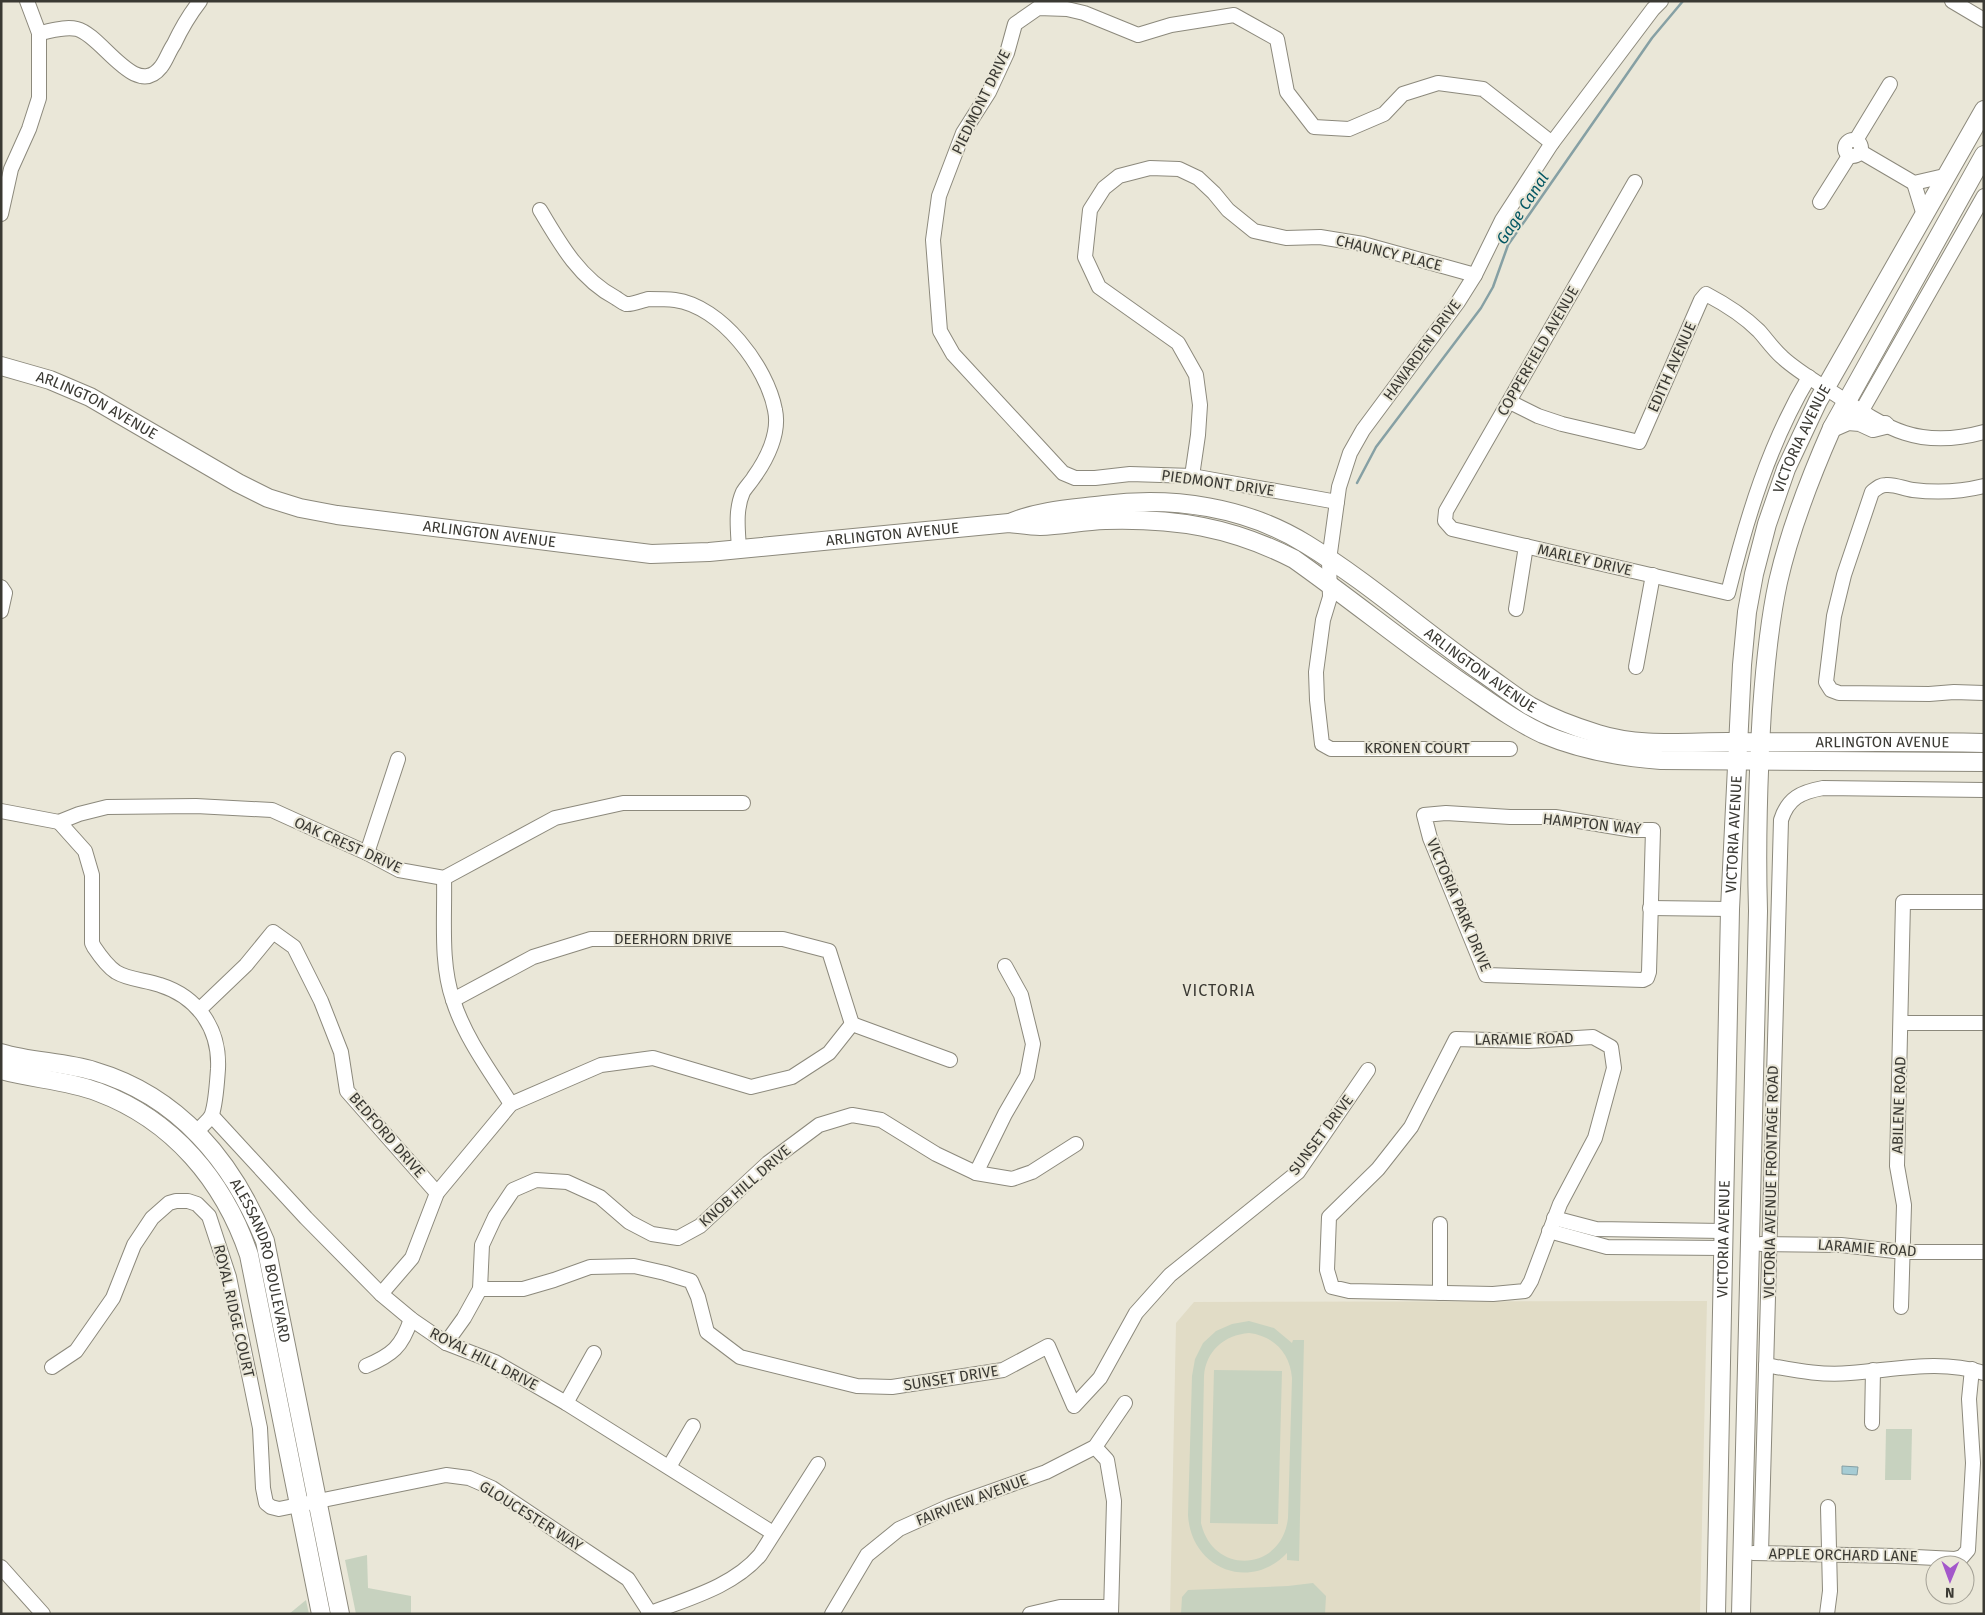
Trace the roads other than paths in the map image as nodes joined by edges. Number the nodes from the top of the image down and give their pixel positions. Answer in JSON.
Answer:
{"nodes":[{"id":1,"x":27,"y":1,"type":"edge"},
{"id":2,"x":200,"y":1,"type":"edge"},
{"id":3,"x":1661,"y":1,"type":"edge"},
{"id":4,"x":1952,"y":1,"type":"edge"},
{"id":5,"x":1984,"y":20,"type":"edge"},
{"id":6,"x":39,"y":33,"type":"junction"},
{"id":7,"x":1890,"y":84,"type":"dead end"},
{"id":8,"x":1984,"y":110,"type":"edge"},
{"id":9,"x":1552,"y":143,"type":"junction"},
{"id":10,"x":1855,"y":150,"type":"junction"},
{"id":11,"x":1984,"y":155,"type":"edge"},
{"id":12,"x":1943,"y":179,"type":"junction"},
{"id":13,"x":1635,"y":182,"type":"dead end"},
{"id":14,"x":1914,"y":183,"type":"junction"},
{"id":15,"x":1984,"y":196,"type":"edge"},
{"id":16,"x":1820,"y":202,"type":"dead end"},
{"id":17,"x":540,"y":210,"type":"dead end"},
{"id":18,"x":1925,"y":212,"type":"junction"},
{"id":19,"x":1,"y":214,"type":"edge"},
{"id":20,"x":1475,"y":276,"type":"junction"},
{"id":21,"x":1,"y":366,"type":"edge"},
{"id":22,"x":1808,"y":377,"type":"junction"},
{"id":23,"x":1825,"y":388,"type":"junction"},
{"id":24,"x":1510,"y":402,"type":"junction"},
{"id":25,"x":1846,"y":402,"type":"junction"},
{"id":26,"x":1861,"y":412,"type":"junction"},
{"id":27,"x":1885,"y":426,"type":"junction"},
{"id":28,"x":1832,"y":428,"type":"junction"},
{"id":29,"x":1984,"y":432,"type":"edge"},
{"id":30,"x":1192,"y":476,"type":"junction"},
{"id":31,"x":1984,"y":486,"type":"edge"},
{"id":32,"x":1337,"y":502,"type":"junction"},
{"id":33,"x":1445,"y":521,"type":"joint"},
{"id":34,"x":1009,"y":523,"type":"junction"},
{"id":35,"x":1526,"y":546,"type":"junction"},
{"id":36,"x":739,"y":549,"type":"junction"},
{"id":37,"x":1329,"y":560,"type":"junction"},
{"id":38,"x":1653,"y":575,"type":"junction"},
{"id":39,"x":1330,"y":585,"type":"junction"},
{"id":40,"x":1,"y":587,"type":"edge"},
{"id":41,"x":1516,"y":609,"type":"dead end"},
{"id":42,"x":1,"y":611,"type":"edge"},
{"id":43,"x":1636,"y":667,"type":"dead end"},
{"id":44,"x":1984,"y":692,"type":"edge"},
{"id":45,"x":1984,"y":744,"type":"edge"},
{"id":46,"x":1324,"y":746,"type":"joint"},
{"id":47,"x":1510,"y":749,"type":"dead end"},
{"id":48,"x":1738,"y":751,"type":"junction"},
{"id":49,"x":1760,"y":751,"type":"junction"},
{"id":50,"x":398,"y":759,"type":"dead end"},
{"id":51,"x":1984,"y":762,"type":"edge"},
{"id":52,"x":1984,"y":790,"type":"edge"},
{"id":53,"x":743,"y":803,"type":"dead end"},
{"id":54,"x":1,"y":811,"type":"edge"},
{"id":55,"x":1424,"y":815,"type":"joint"},
{"id":56,"x":59,"y":822,"type":"junction"},
{"id":57,"x":367,"y":853,"type":"junction"},
{"id":58,"x":444,"y":878,"type":"junction"},
{"id":59,"x":1984,"y":902,"type":"edge"},
{"id":60,"x":1650,"y":908,"type":"junction"},
{"id":61,"x":1730,"y":909,"type":"junction"},
{"id":62,"x":1005,"y":966,"type":"dead end"},
{"id":63,"x":452,"y":1000,"type":"junction"},
{"id":64,"x":200,"y":1009,"type":"junction"},
{"id":65,"x":1901,"y":1022,"type":"junction"},
{"id":66,"x":1984,"y":1023,"type":"edge"},
{"id":67,"x":852,"y":1024,"type":"junction"},
{"id":68,"x":1,"y":1053,"type":"edge"},
{"id":69,"x":950,"y":1060,"type":"dead end"},
{"id":70,"x":1,"y":1070,"type":"edge"},
{"id":71,"x":1368,"y":1070,"type":"dead end"},
{"id":72,"x":511,"y":1104,"type":"junction"},
{"id":73,"x":133,"y":1108,"type":"junction"},
{"id":74,"x":212,"y":1116,"type":"junction"},
{"id":75,"x":197,"y":1132,"type":"junction"},
{"id":76,"x":1076,"y":1144,"type":"dead end"},
{"id":77,"x":976,"y":1173,"type":"junction"},
{"id":78,"x":436,"y":1193,"type":"junction"},
{"id":79,"x":234,"y":1216,"type":"junction"},
{"id":80,"x":1440,"y":1224,"type":"dead end"},
{"id":81,"x":1552,"y":1225,"type":"junction"},
{"id":82,"x":1723,"y":1239,"type":"junction"},
{"id":83,"x":1750,"y":1244,"type":"junction"},
{"id":84,"x":1770,"y":1244,"type":"junction"},
{"id":85,"x":1904,"y":1252,"type":"junction"},
{"id":86,"x":1984,"y":1252,"type":"edge"},
{"id":87,"x":480,"y":1289,"type":"junction"},
{"id":88,"x":1440,"y":1293,"type":"junction"},
{"id":89,"x":382,"y":1294,"type":"junction"},
{"id":90,"x":1902,"y":1307,"type":"dead end"},
{"id":91,"x":411,"y":1319,"type":"junction"},
{"id":92,"x":446,"y":1343,"type":"junction"},
{"id":93,"x":594,"y":1353,"type":"dead end"},
{"id":94,"x":1766,"y":1365,"type":"junction"},
{"id":95,"x":366,"y":1366,"type":"dead end"},
{"id":96,"x":52,"y":1367,"type":"dead end"},
{"id":97,"x":1873,"y":1370,"type":"junction"},
{"id":98,"x":1978,"y":1371,"type":"edge"},
{"id":99,"x":566,"y":1402,"type":"junction"},
{"id":100,"x":1125,"y":1402,"type":"dead end"},
{"id":101,"x":1872,"y":1422,"type":"dead end"},
{"id":102,"x":693,"y":1426,"type":"dead end"},
{"id":103,"x":1094,"y":1447,"type":"junction"},
{"id":104,"x":818,"y":1464,"type":"dead end"},
{"id":105,"x":669,"y":1467,"type":"junction"},
{"id":106,"x":316,"y":1501,"type":"junction"},
{"id":107,"x":298,"y":1505,"type":"junction"},
{"id":108,"x":1828,"y":1507,"type":"dead end"},
{"id":109,"x":773,"y":1533,"type":"junction"},
{"id":110,"x":1742,"y":1553,"type":"junction"},
{"id":111,"x":1761,"y":1553,"type":"junction"},
{"id":112,"x":1829,"y":1554,"type":"junction"},
{"id":113,"x":1,"y":1567,"type":"edge"},
{"id":114,"x":1111,"y":1610,"type":"edge"},
{"id":115,"x":39,"y":1612,"type":"edge"},
{"id":116,"x":838,"y":1612,"type":"edge"},
{"id":117,"x":649,"y":1613,"type":"edge"},
{"id":118,"x":321,"y":1614,"type":"edge"},
{"id":119,"x":340,"y":1614,"type":"edge"},
{"id":120,"x":1030,"y":1614,"type":"edge"},
{"id":121,"x":1716,"y":1614,"type":"edge"},
{"id":122,"x":1741,"y":1614,"type":"edge"},
{"id":123,"x":1827,"y":1614,"type":"edge"}],
"edges":[{"from":1,"to":6,"type":"street"},
{"from":2,"to":6,"type":"street"},
{"from":3,"to":9,"type":"street","name":"HAWARDEN DRIVE"},
{"from":4,"to":5,"type":"street"},
{"from":6,"to":19,"type":"street"},
{"from":7,"to":10,"type":"street"},
{"from":8,"to":12,"type":"main road","name":"VICTORIA AVENUE"},
{"from":9,"to":20,"type":"street","name":"HAWARDEN DRIVE"},
{"from":9,"to":30,"type":"street","name":"PIEDMONT DRIVE"},
{"from":10,"to":14,"type":"street"},
{"from":10,"to":16,"type":"street"},
{"from":11,"to":25,"type":"main road","name":"VICTORIA AVENUE"},
{"from":12,"to":14,"type":"street"},
{"from":12,"to":18,"type":"main road","name":"VICTORIA AVENUE"},
{"from":13,"to":24,"type":"street","name":"COPPERFIELD AVENUE"},
{"from":14,"to":18,"type":"street"},
{"from":15,"to":26,"type":"street"},
{"from":17,"to":36,"type":"street"},
{"from":18,"to":23,"type":"main road","name":"VICTORIA AVENUE"},
{"from":20,"to":30,"type":"street","name":"CHAUNCY PLACE"},
{"from":20,"to":32,"type":"street","name":"HAWARDEN DRIVE"},
{"from":21,"to":36,"type":"main road","name":"ARLINGTON AVENUE"},
{"from":22,"to":23,"type":"street"},
{"from":22,"to":24,"type":"street","name":"EDITH AVENUE"},
{"from":22,"to":38,"type":"street","name":"MARLEY DRIVE"},
{"from":23,"to":25,"type":"street"},
{"from":23,"to":48,"type":"main road","name":"VICTORIA AVENUE"},
{"from":24,"to":33,"type":"street","name":"COPPERFIELD AVENUE"},
{"from":25,"to":26,"type":"street"},
{"from":25,"to":28,"type":"main road","name":"VICTORIA AVENUE"},
{"from":26,"to":27,"type":"street"},
{"from":27,"to":28,"type":"main road"},
{"from":27,"to":29,"type":"street"},
{"from":28,"to":49,"type":"main road","name":"VICTORIA AVENUE"},
{"from":30,"to":32,"type":"street","name":"PIEDMONT DRIVE"},
{"from":31,"to":44,"type":"street"},
{"from":32,"to":37,"type":"street","name":"HAWARDEN DRIVE"},
{"from":33,"to":35,"type":"street","name":"MARLEY DRIVE"},
{"from":34,"to":36,"type":"main road","name":"ARLINGTON AVENUE"},
{"from":34,"to":37,"type":"main road","name":"ARLINGTON AVENUE"},
{"from":34,"to":39,"type":"main road","name":"ARLINGTON AVENUE"},
{"from":35,"to":38,"type":"street","name":"MARLEY DRIVE"},
{"from":35,"to":41,"type":"street"},
{"from":37,"to":39,"type":"street","name":"HAWARDEN DRIVE"},
{"from":37,"to":48,"type":"main road","name":"ARLINGTON AVENUE"},
{"from":38,"to":43,"type":"street"},
{"from":39,"to":46,"type":"street","name":"HAWARDEN DRIVE"},
{"from":39,"to":48,"type":"main road","name":"ARLINGTON AVENUE"},
{"from":40,"to":42,"type":"street"},
{"from":45,"to":49,"type":"main road","name":"ARLINGTON AVENUE"},
{"from":46,"to":47,"type":"street","name":"KRONEN COURT"},
{"from":48,"to":49,"type":"main road","name":"ARLINGTON AVENUE"},
{"from":48,"to":61,"type":"main road","name":"VICTORIA AVENUE"},
{"from":49,"to":51,"type":"main road","name":"ARLINGTON AVENUE"},
{"from":49,"to":83,"type":"main road","name":"VICTORIA AVENUE"},
{"from":50,"to":57,"type":"street"},
{"from":52,"to":84,"type":"street","name":"VICTORIA AVENUE FRONTAGE ROAD"},
{"from":53,"to":58,"type":"street"},
{"from":54,"to":56,"type":"street"},
{"from":55,"to":60,"type":"street","name":"HAMPTON WAY"},
{"from":55,"to":60,"type":"street","name":"VICTORIA PARK DRIVE"},
{"from":56,"to":57,"type":"street","name":"OAK CREST DRIVE"},
{"from":56,"to":64,"type":"street"},
{"from":57,"to":58,"type":"street","name":"OAK CREST DRIVE"},
{"from":58,"to":63,"type":"street"},
{"from":59,"to":65,"type":"street","name":"ABILENE ROAD"},
{"from":60,"to":61,"type":"street"},
{"from":61,"to":82,"type":"main road","name":"VICTORIA AVENUE"},
{"from":62,"to":77,"type":"street"},
{"from":63,"to":67,"type":"street","name":"DEERHORN DRIVE"},
{"from":63,"to":72,"type":"street"},
{"from":64,"to":74,"type":"street"},
{"from":64,"to":78,"type":"street","name":"BEDFORD DRIVE"},
{"from":65,"to":66,"type":"street"},
{"from":65,"to":85,"type":"street","name":"ABILENE ROAD"},
{"from":67,"to":69,"type":"street"},
{"from":67,"to":72,"type":"street"},
{"from":68,"to":75,"type":"main road","name":"ALESSANDRO BOULEVARD"},
{"from":70,"to":73,"type":"main road","name":"ALESSANDRO BOULEVARD"},
{"from":71,"to":87,"type":"street","name":"SUNSET DRIVE"},
{"from":72,"to":78,"type":"street"},
{"from":73,"to":75,"type":"main road"},
{"from":73,"to":79,"type":"main road","name":"ALESSANDRO BOULEVARD"},
{"from":74,"to":75,"type":"street"},
{"from":74,"to":89,"type":"street","name":"ROYAL HILL DRIVE"},
{"from":75,"to":79,"type":"main road"},
{"from":75,"to":106,"type":"main road","name":"ALESSANDRO BOULEVARD"},
{"from":76,"to":77,"type":"street","name":"KNOB HILL DRIVE"},
{"from":77,"to":87,"type":"street","name":"KNOB HILL DRIVE"},
{"from":78,"to":89,"type":"street"},
{"from":79,"to":107,"type":"main road","name":"ALESSANDRO BOULEVARD"},
{"from":80,"to":88,"type":"street"},
{"from":81,"to":82,"type":"street"},
{"from":81,"to":88,"type":"street","name":"LARAMIE ROAD"},
{"from":81,"to":88,"type":"street","name":"LARAMIE ROAD"},
{"from":82,"to":121,"type":"main road","name":"VICTORIA AVENUE"},
{"from":83,"to":84,"type":"street","name":"LARAMIE ROAD"},
{"from":83,"to":110,"type":"main road","name":"VICTORIA AVENUE"},
{"from":84,"to":85,"type":"street","name":"LARAMIE ROAD"},
{"from":84,"to":94,"type":"street","name":"VICTORIA AVENUE FRONTAGE ROAD"},
{"from":85,"to":86,"type":"street","name":"LARAMIE ROAD"},
{"from":85,"to":90,"type":"street","name":"ABILENE ROAD"},
{"from":87,"to":92,"type":"street"},
{"from":89,"to":91,"type":"street","name":"ROYAL HILL DRIVE"},
{"from":91,"to":92,"type":"street","name":"ROYAL HILL DRIVE"},
{"from":91,"to":95,"type":"street"},
{"from":92,"to":99,"type":"street","name":"ROYAL HILL DRIVE"},
{"from":93,"to":99,"type":"street"},
{"from":94,"to":97,"type":"street"},
{"from":94,"to":111,"type":"street","name":"VICTORIA AVENUE FRONTAGE ROAD"},
{"from":96,"to":107,"type":"street","name":"ROYAL RIDGE COURT"},
{"from":97,"to":98,"type":"street"},
{"from":97,"to":101,"type":"street"},
{"from":98,"to":112,"type":"street","name":"APPLE ORCHARD LANE"},
{"from":99,"to":105,"type":"street","name":"ROYAL HILL DRIVE"},
{"from":100,"to":103,"type":"street","name":"FAIRVIEW AVENUE"},
{"from":102,"to":105,"type":"street"},
{"from":103,"to":114,"type":"street"},
{"from":103,"to":116,"type":"street","name":"FAIRVIEW AVENUE"},
{"from":104,"to":109,"type":"street"},
{"from":105,"to":109,"type":"street","name":"ROYAL HILL DRIVE"},
{"from":106,"to":107,"type":"street","name":"GLOUCESTER WAY"},
{"from":106,"to":117,"type":"street","name":"GLOUCESTER WAY"},
{"from":106,"to":119,"type":"main road","name":"ALESSANDRO BOULEVARD"},
{"from":107,"to":118,"type":"main road","name":"ALESSANDRO BOULEVARD"},
{"from":108,"to":112,"type":"street"},
{"from":109,"to":117,"type":"street"},
{"from":110,"to":111,"type":"street","name":"APPLE ORCHARD LANE"},
{"from":110,"to":122,"type":"main road","name":"VICTORIA AVENUE"},
{"from":111,"to":112,"type":"street","name":"APPLE ORCHARD LANE"},
{"from":112,"to":123,"type":"street"},
{"from":113,"to":115,"type":"street"},
{"from":114,"to":120,"type":"street"}]}
